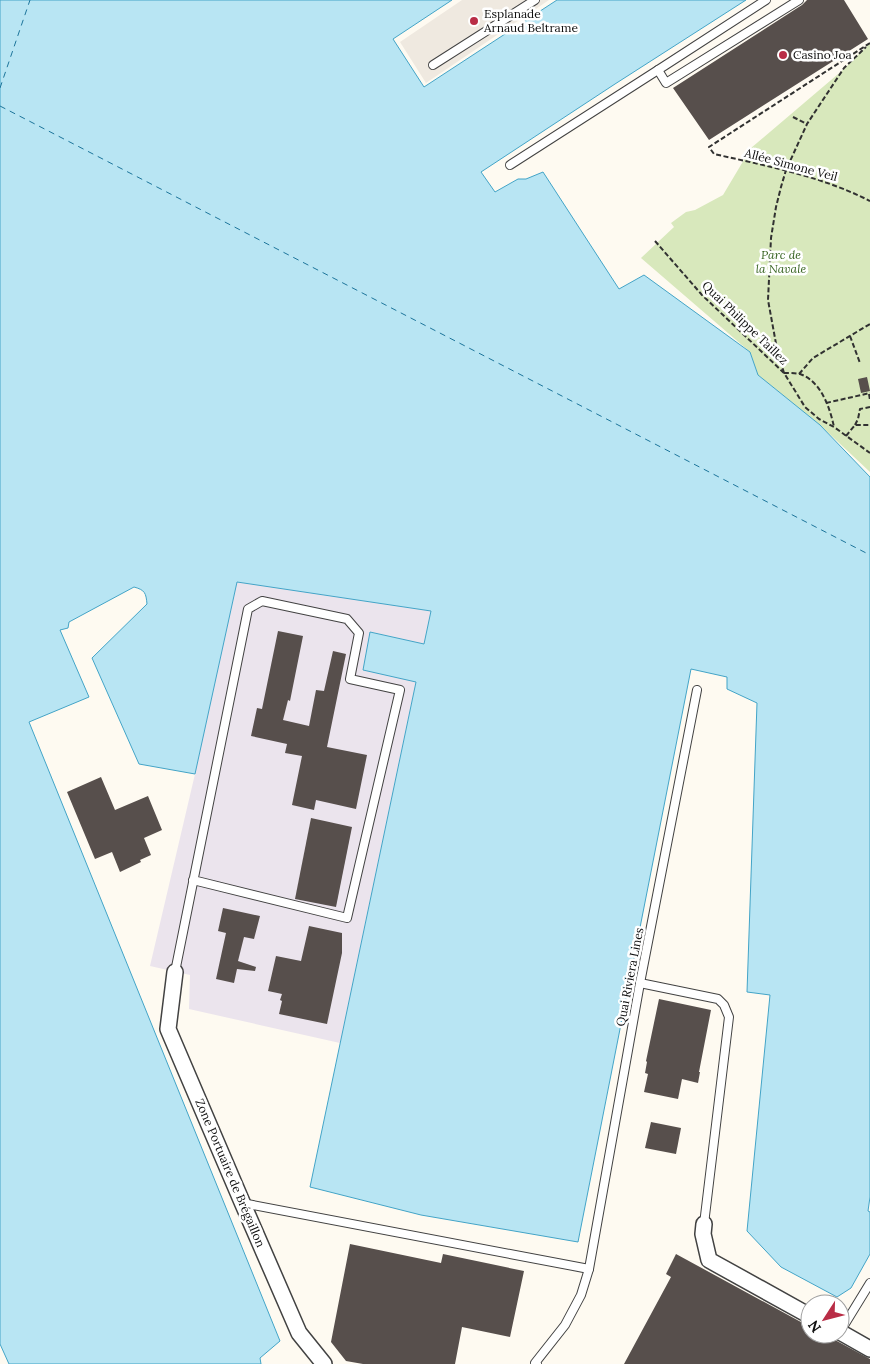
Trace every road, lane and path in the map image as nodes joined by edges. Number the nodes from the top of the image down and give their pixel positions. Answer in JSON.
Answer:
{"nodes":[{"id":1,"x":535,"y":0,"type":"edge"},
{"id":2,"x":766,"y":0,"type":"edge"},
{"id":3,"x":799,"y":0,"type":"edge"},
{"id":4,"x":433,"y":65,"type":"dead end"},
{"id":5,"x":658,"y":70,"type":"junction"},
{"id":6,"x":793,"y":117,"type":"dead end"},
{"id":7,"x":807,"y":124,"type":"junction"},
{"id":8,"x":510,"y":165,"type":"dead end"},
{"id":9,"x":786,"y":170,"type":"junction"},
{"id":10,"x":870,"y":201,"type":"edge"},
{"id":11,"x":656,"y":240,"type":"dead end"},
{"id":12,"x":870,"y":324,"type":"edge"},
{"id":13,"x":850,"y":336,"type":"junction"},
{"id":14,"x":860,"y":364,"type":"dead end"},
{"id":15,"x":784,"y":373,"type":"junction"},
{"id":16,"x":799,"y":374,"type":"junction"},
{"id":17,"x":869,"y":393,"type":"edge"},
{"id":18,"x":870,"y":400,"type":"edge"},
{"id":19,"x":826,"y":403,"type":"junction"},
{"id":20,"x":870,"y":407,"type":"edge"},
{"id":21,"x":855,"y":425,"type":"junction"},
{"id":22,"x":870,"y":425,"type":"edge"},
{"id":23,"x":834,"y":428,"type":"junction"},
{"id":24,"x":846,"y":436,"type":"junction"},
{"id":25,"x":870,"y":453,"type":"edge"},
{"id":26,"x":697,"y":690,"type":"dead end"},
{"id":27,"x":193,"y":880,"type":"junction"},
{"id":28,"x":175,"y":972,"type":"joint"},
{"id":29,"x":640,"y":983,"type":"junction"},
{"id":30,"x":242,"y":1202,"type":"junction"},
{"id":31,"x":704,"y":1224,"type":"joint"},
{"id":32,"x":589,"y":1269,"type":"junction"},
{"id":33,"x":870,"y":1283,"type":"edge"},
{"id":34,"x":800,"y":1310,"type":"edge"},
{"id":35,"x":850,"y":1316,"type":"edge"},
{"id":36,"x":850,"y":1337,"type":"edge"},
{"id":37,"x":870,"y":1348,"type":"edge"},
{"id":38,"x":324,"y":1364,"type":"edge"},
{"id":39,"x":534,"y":1364,"type":"edge"}],
"edges":[{"from":1,"to":4,"type":"lane"},
{"from":2,"to":5,"type":"lane"},
{"from":3,"to":5,"type":"lane"},
{"from":5,"to":8,"type":"lane"},
{"from":6,"to":7,"type":"path"},
{"from":7,"to":9,"type":"path"},
{"from":7,"to":9,"type":"path","name":"Allée Simone Veil"},
{"from":9,"to":10,"type":"path","name":"Allée Simone Veil"},
{"from":9,"to":15,"type":"path"},
{"from":11,"to":15,"type":"path","name":"Quai Philippe Taillez"},
{"from":12,"to":13,"type":"path"},
{"from":13,"to":14,"type":"path"},
{"from":13,"to":16,"type":"path"},
{"from":15,"to":16,"type":"path"},
{"from":15,"to":23,"type":"path","name":"Quai Philippe Taillez"},
{"from":16,"to":19,"type":"path"},
{"from":17,"to":18,"type":"path"},
{"from":17,"to":19,"type":"path"},
{"from":19,"to":23,"type":"path"},
{"from":20,"to":21,"type":"path"},
{"from":21,"to":22,"type":"path"},
{"from":21,"to":24,"type":"path"},
{"from":23,"to":24,"type":"path","name":"Quai Philippe Taillez"},
{"from":24,"to":25,"type":"path","name":"Quai Philippe Taillez"},
{"from":26,"to":29,"type":"lane","name":"Quai Riviera Lines"},
{"from":27,"to":27,"type":"lane"},
{"from":27,"to":28,"type":"lane"},
{"from":28,"to":30,"type":"street","name":"Zone Portuaire de Brégaillon"},
{"from":29,"to":31,"type":"lane"},
{"from":29,"to":32,"type":"lane","name":"Quai Riviera Lines"},
{"from":30,"to":32,"type":"lane"},
{"from":30,"to":38,"type":"street","name":"Zone Portuaire de Brégaillon"},
{"from":31,"to":34,"type":"street"},
{"from":32,"to":39,"type":"lane","name":"Quai Riviera Lines"},
{"from":33,"to":35,"type":"lane"},
{"from":36,"to":37,"type":"street"}]}
